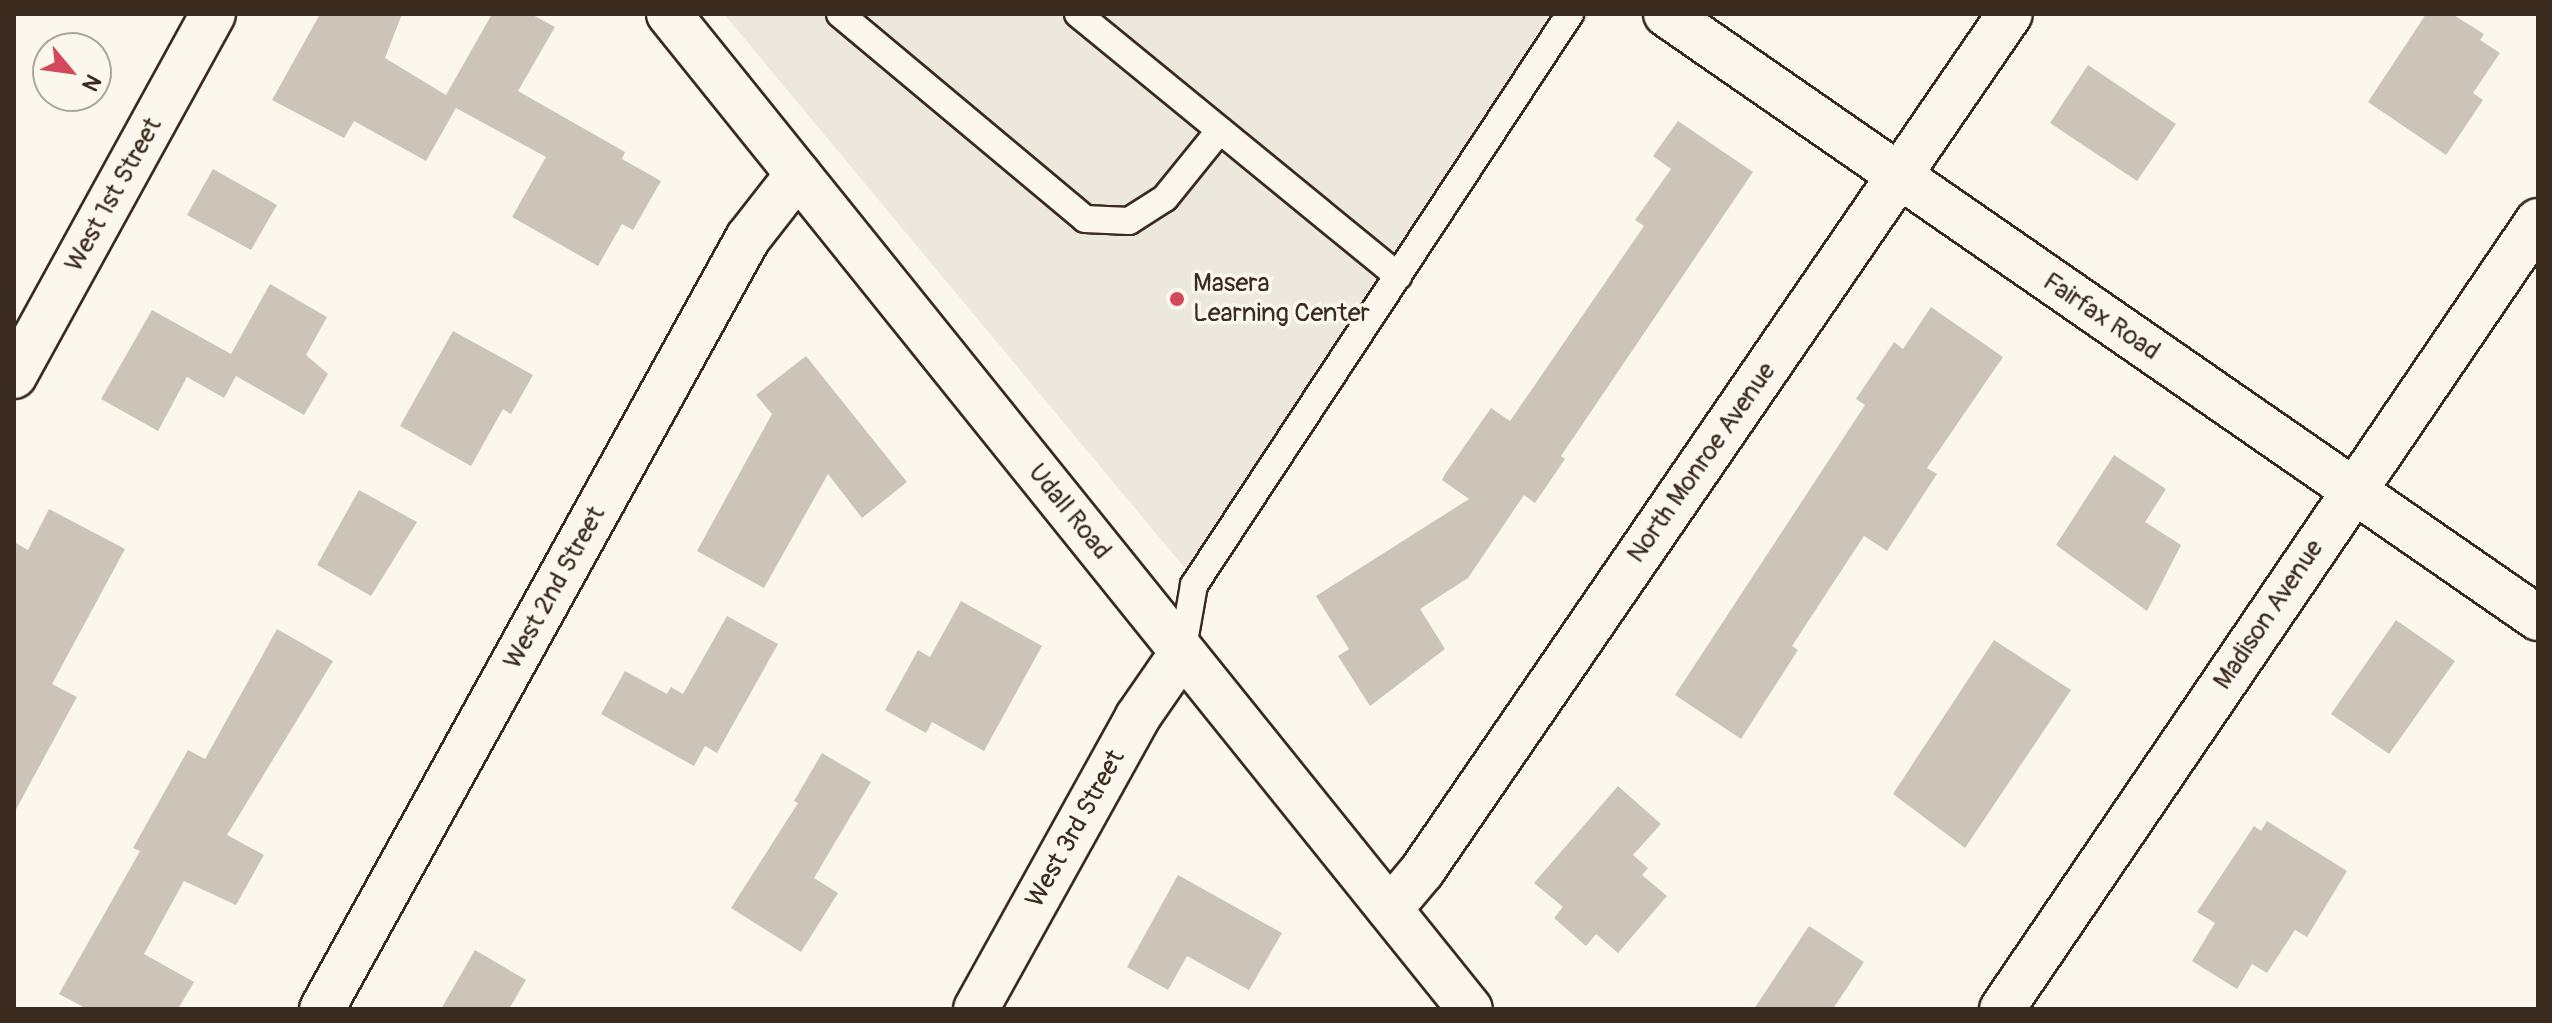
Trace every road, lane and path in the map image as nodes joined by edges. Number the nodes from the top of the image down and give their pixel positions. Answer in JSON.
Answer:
{"nodes":[{"id":1,"x":213,"y":14,"type":"edge"},
{"id":2,"x":669,"y":14,"type":"edge"},
{"id":3,"x":840,"y":14,"type":"edge"},
{"id":4,"x":1078,"y":14,"type":"edge"},
{"id":5,"x":1570,"y":14,"type":"edge"},
{"id":6,"x":1666,"y":14,"type":"edge"},
{"id":7,"x":2010,"y":14,"type":"edge"},
{"id":8,"x":1220,"y":130,"type":"junction"},
{"id":9,"x":798,"y":174,"type":"junction"},
{"id":10,"x":1898,"y":178,"type":"junction"},
{"id":11,"x":2538,"y":221,"type":"edge"},
{"id":12,"x":1398,"y":276,"type":"junction"},
{"id":13,"x":14,"y":376,"type":"edge"},
{"id":14,"x":2353,"y":490,"type":"junction"},
{"id":15,"x":2538,"y":618,"type":"edge"},
{"id":16,"x":1182,"y":653,"type":"junction"},
{"id":17,"x":1390,"y":909,"type":"junction"},
{"id":18,"x":322,"y":1009,"type":"edge"},
{"id":19,"x":976,"y":1009,"type":"edge"},
{"id":20,"x":1470,"y":1009,"type":"edge"},
{"id":21,"x":2002,"y":1009,"type":"edge"}],
"edges":[{"from":1,"to":13,"type":"street","name":"West 1st Street"},
{"from":2,"to":9,"type":"street","name":"Udall Road"},
{"from":3,"to":8,"type":"lane"},
{"from":4,"to":8,"type":"lane"},
{"from":5,"to":12,"type":"lane"},
{"from":6,"to":10,"type":"street","name":"Fairfax Road"},
{"from":7,"to":10,"type":"street","name":"North Monroe Avenue"},
{"from":8,"to":12,"type":"lane"},
{"from":9,"to":16,"type":"street","name":"Udall Road"},
{"from":9,"to":18,"type":"street","name":"West 2nd Street"},
{"from":10,"to":14,"type":"street","name":"Fairfax Road"},
{"from":10,"to":17,"type":"street","name":"North Monroe Avenue"},
{"from":11,"to":14,"type":"street","name":"Madison Avenue"},
{"from":12,"to":16,"type":"lane"},
{"from":14,"to":15,"type":"street","name":"Fairfax Road"},
{"from":14,"to":21,"type":"street","name":"Madison Avenue"},
{"from":16,"to":17,"type":"street","name":"Udall Road"},
{"from":16,"to":19,"type":"street","name":"West 3rd Street"},
{"from":17,"to":20,"type":"street","name":"Udall Road"}]}
